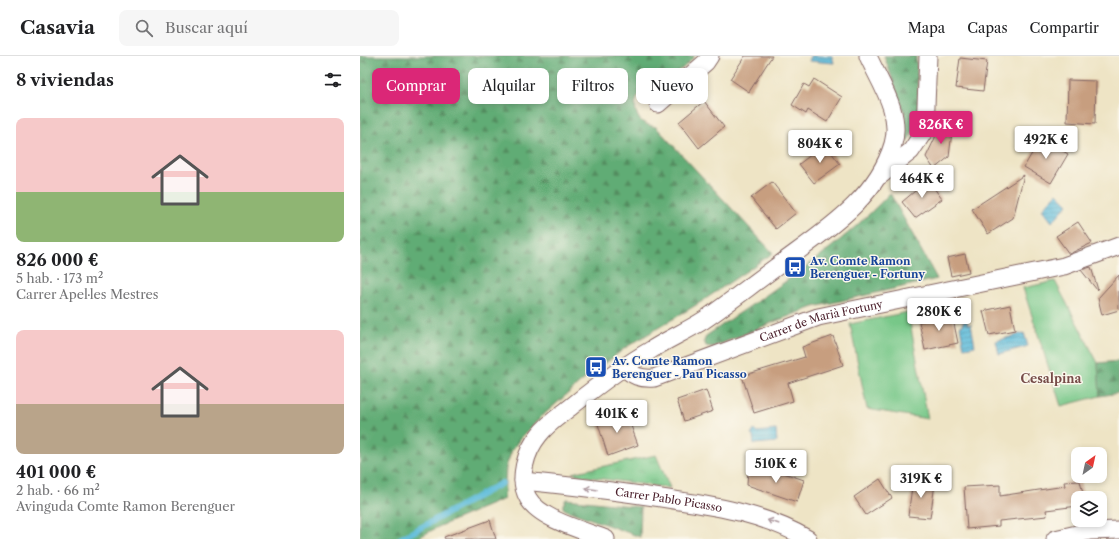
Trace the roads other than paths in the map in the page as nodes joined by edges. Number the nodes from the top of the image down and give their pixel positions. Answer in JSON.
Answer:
{"nodes":[{"id":1,"x":710,"y":56,"type":"edge"},
{"id":2,"x":868,"y":56,"type":"edge"},
{"id":3,"x":928,"y":56,"type":"edge"},
{"id":4,"x":699,"y":68,"type":"edge"},
{"id":5,"x":876,"y":179,"type":"junction"},
{"id":6,"x":1119,"y":246,"type":"edge"},
{"id":7,"x":623,"y":367,"type":"junction"},
{"id":8,"x":523,"y":481,"type":"junction"},
{"id":9,"x":1119,"y":530,"type":"edge"},
{"id":10,"x":606,"y":539,"type":"edge"},
{"id":11,"x":808,"y":539,"type":"edge"},
{"id":12,"x":1055,"y":539,"type":"edge"}],
"edges":[{"from":1,"to":4,"type":"street"},
{"from":2,"to":5,"type":"street"},
{"from":3,"to":5,"type":"street"},
{"from":5,"to":7,"type":"street"},
{"from":6,"to":7,"type":"street","name":"Carrer de Marià Fortuny"},
{"from":7,"to":8,"type":"street"},
{"from":8,"to":10,"type":"street"},
{"from":11,"to":8,"type":"street","name":"Carrer Pablo Picasso","one_way":true},
{"from":9,"to":12,"type":"street"}]}
